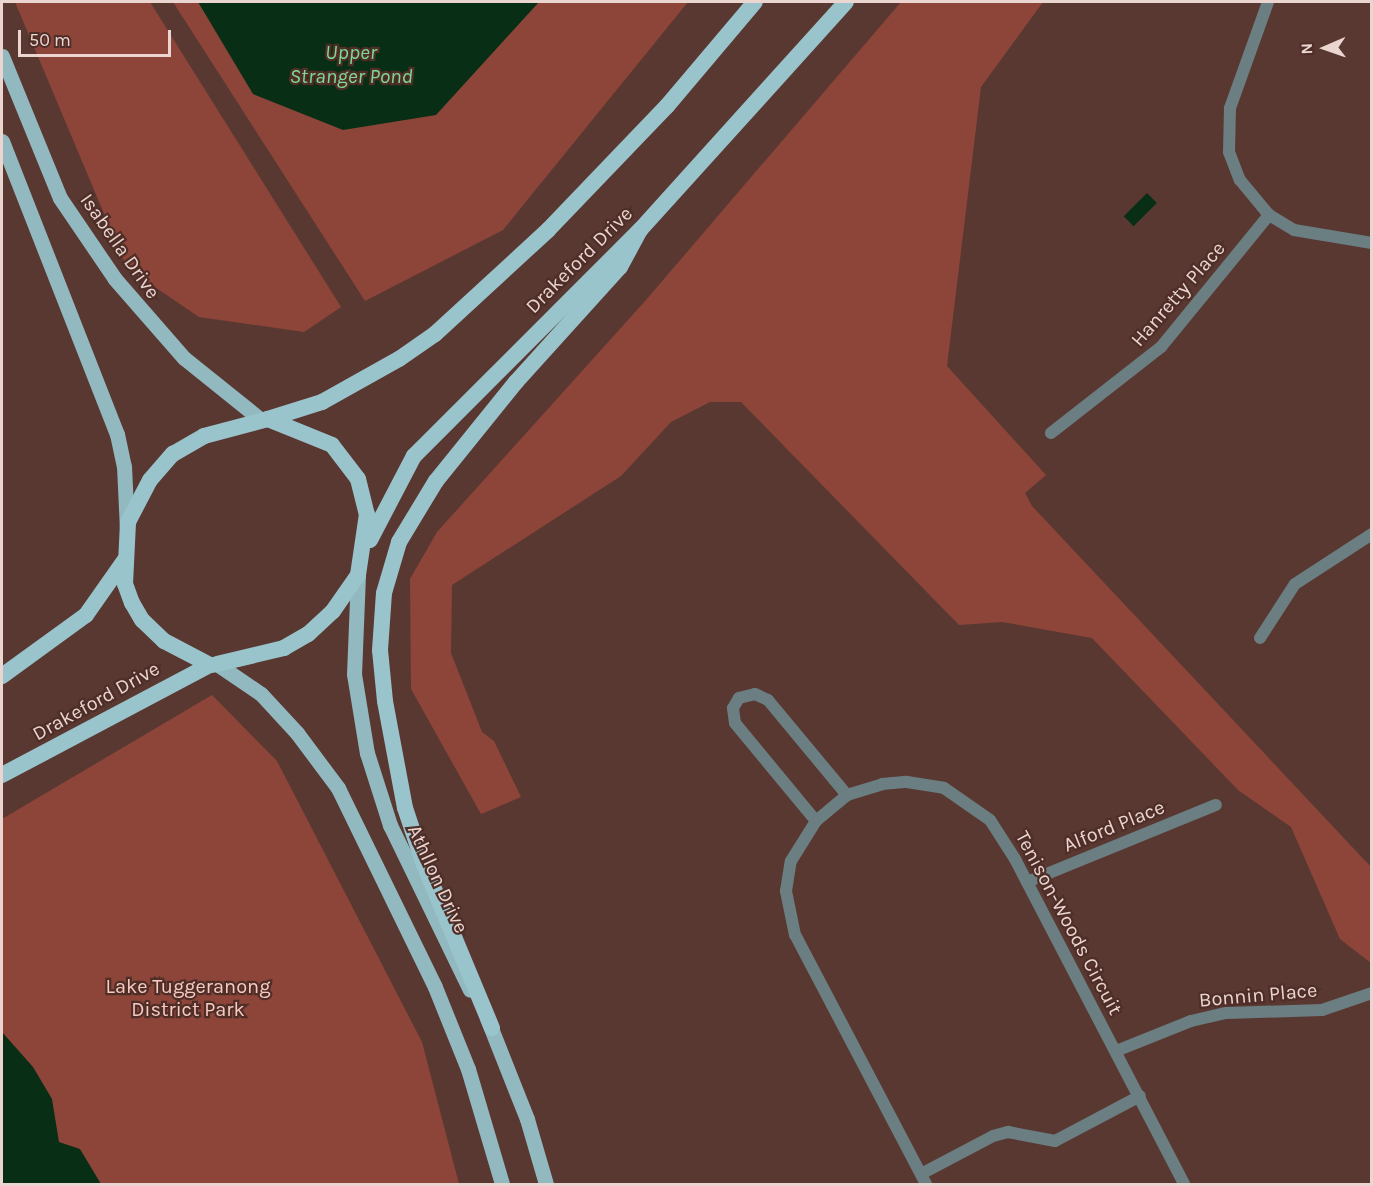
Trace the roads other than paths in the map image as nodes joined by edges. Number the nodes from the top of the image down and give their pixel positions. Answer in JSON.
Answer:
{"nodes":[{"id":1,"x":755,"y":2,"type":"edge"},
{"id":2,"x":846,"y":2,"type":"edge"},
{"id":3,"x":1268,"y":2,"type":"edge"},
{"id":4,"x":2,"y":56,"type":"edge"},
{"id":5,"x":2,"y":141,"type":"edge"},
{"id":6,"x":1269,"y":215,"type":"junction"},
{"id":7,"x":640,"y":230,"type":"junction"},
{"id":8,"x":1371,"y":243,"type":"edge"},
{"id":9,"x":264,"y":419,"type":"junction"},
{"id":10,"x":1051,"y":433,"type":"dead end"},
{"id":11,"x":127,"y":532,"type":"junction"},
{"id":12,"x":1371,"y":534,"type":"edge"},
{"id":13,"x":124,"y":561,"type":"junction"},
{"id":14,"x":360,"y":568,"type":"junction"},
{"id":15,"x":1260,"y":638,"type":"dead end"},
{"id":16,"x":214,"y":664,"type":"junction"},
{"id":17,"x":2,"y":676,"type":"edge"},
{"id":18,"x":2,"y":775,"type":"edge"},
{"id":19,"x":847,"y":795,"type":"junction"},
{"id":20,"x":1216,"y":805,"type":"dead end"},
{"id":21,"x":816,"y":821,"type":"junction"},
{"id":22,"x":1027,"y":882,"type":"junction"},
{"id":23,"x":1371,"y":993,"type":"edge"},
{"id":24,"x":492,"y":1029,"type":"junction"},
{"id":25,"x":1116,"y":1051,"type":"junction"},
{"id":26,"x":1140,"y":1096,"type":"junction"},
{"id":27,"x":923,"y":1179,"type":"edge"},
{"id":28,"x":502,"y":1185,"type":"edge"},
{"id":29,"x":546,"y":1185,"type":"edge"},
{"id":30,"x":1184,"y":1185,"type":"edge"}],
"edges":[{"from":1,"to":9,"type":"highway"},
{"from":2,"to":7,"type":"highway","name":"Drakeford Drive"},
{"from":3,"to":6,"type":"street"},
{"from":4,"to":9,"type":"main road","name":"Isabella Drive"},
{"from":5,"to":11,"type":"main road"},
{"from":6,"to":8,"type":"street"},
{"from":6,"to":10,"type":"street","name":"Hanretty Place"},
{"from":7,"to":14,"type":"highway","name":"Drakeford Drive"},
{"from":7,"to":24,"type":"highway"},
{"from":9,"to":11,"type":"highway"},
{"from":9,"to":14,"type":"highway"},
{"from":11,"to":13,"type":"highway"},
{"from":12,"to":15,"type":"street"},
{"from":13,"to":16,"type":"highway"},
{"from":13,"to":17,"type":"highway"},
{"from":14,"to":16,"type":"highway","name":"Drakeford Drive"},
{"from":14,"to":24,"type":"main road","name":"Athllon Drive"},
{"from":16,"to":18,"type":"highway","name":"Drakeford Drive"},
{"from":16,"to":28,"type":"main road"},
{"from":19,"to":21,"type":"street","name":"Tenison-Woods Circuit"},
{"from":19,"to":21,"type":"street"},
{"from":19,"to":22,"type":"street","name":"Tenison-Woods Circuit"},
{"from":20,"to":22,"type":"street","name":"Alford Place"},
{"from":21,"to":27,"type":"street","name":"Tenison-Woods Circuit"},
{"from":22,"to":25,"type":"street","name":"Tenison-Woods Circuit"},
{"from":23,"to":25,"type":"street","name":"Bonnin Place"},
{"from":24,"to":29,"type":"main road","name":"Athllon Drive"},
{"from":25,"to":26,"type":"street","name":"Tenison-Woods Circuit"},
{"from":26,"to":27,"type":"street"},
{"from":26,"to":30,"type":"street","name":"Tenison-Woods Circuit"}]}
